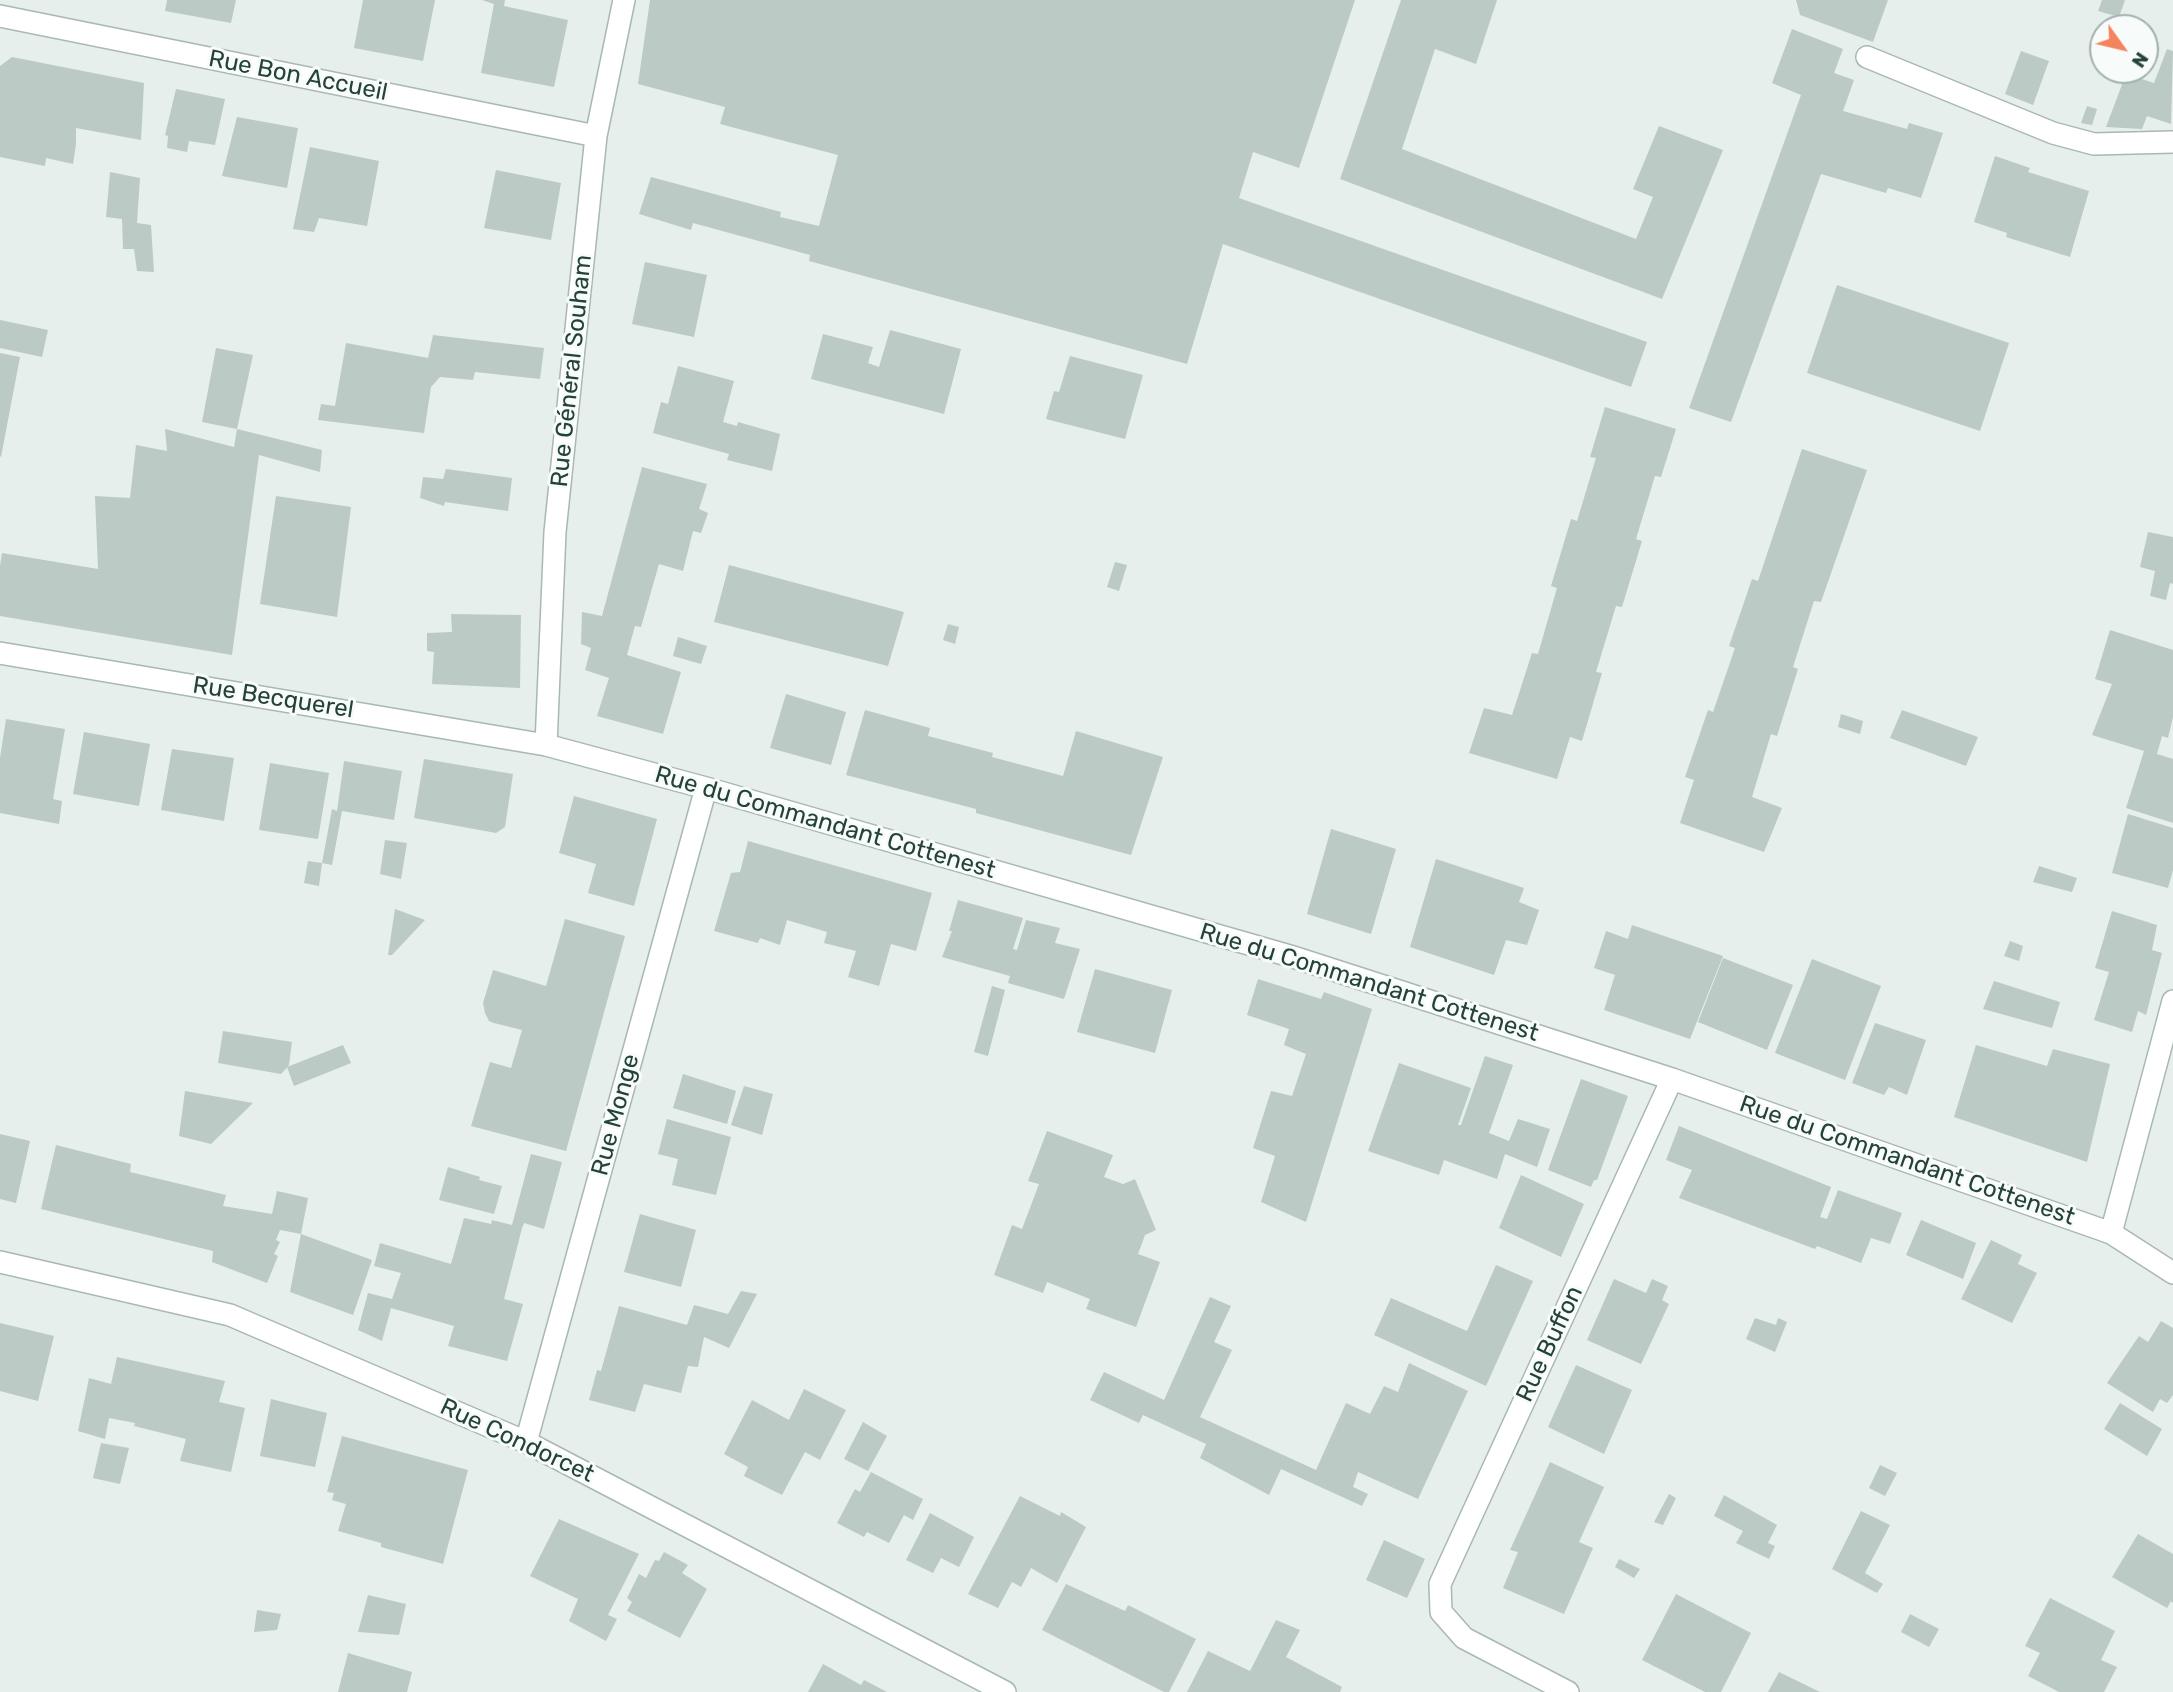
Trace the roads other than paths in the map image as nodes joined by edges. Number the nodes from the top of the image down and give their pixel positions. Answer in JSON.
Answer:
{"nodes":[{"id":1,"x":624,"y":0,"type":"edge"},
{"id":2,"x":0,"y":16,"type":"edge"},
{"id":3,"x":1867,"y":57,"type":"dead end"},
{"id":4,"x":596,"y":136,"type":"junction"},
{"id":5,"x":2173,"y":142,"type":"edge"},
{"id":6,"x":0,"y":653,"type":"edge"},
{"id":7,"x":546,"y":745,"type":"junction"},
{"id":8,"x":706,"y":788,"type":"junction"},
{"id":9,"x":2173,"y":1000,"type":"edge"},
{"id":10,"x":1672,"y":1079,"type":"junction"},
{"id":11,"x":2112,"y":1233,"type":"junction"},
{"id":12,"x":0,"y":1262,"type":"edge"},
{"id":13,"x":2173,"y":1273,"type":"edge"},
{"id":14,"x":526,"y":1442,"type":"junction"},
{"id":15,"x":1005,"y":1692,"type":"edge"},
{"id":16,"x":1568,"y":1692,"type":"edge"}],
"edges":[{"from":1,"to":4,"type":"street","name":"Rue Général Souham"},
{"from":2,"to":4,"type":"street","name":"Rue Bon Accueil"},
{"from":3,"to":5,"type":"street"},
{"from":4,"to":7,"type":"street","name":"Rue Général Souham"},
{"from":6,"to":7,"type":"street","name":"Rue Becquerel"},
{"from":7,"to":8,"type":"street","name":"Rue du Commandant Cottenest"},
{"from":8,"to":10,"type":"street","name":"Rue du Commandant Cottenest"},
{"from":8,"to":14,"type":"street","name":"Rue Monge"},
{"from":9,"to":11,"type":"street"},
{"from":10,"to":11,"type":"street","name":"Rue du Commandant Cottenest"},
{"from":10,"to":16,"type":"street","name":"Rue Buffon"},
{"from":11,"to":13,"type":"street","name":"Rue du Commandant Cottenest"},
{"from":12,"to":14,"type":"street","name":"Rue Condorcet"},
{"from":14,"to":15,"type":"street","name":"Rue Condorcet"}]}
